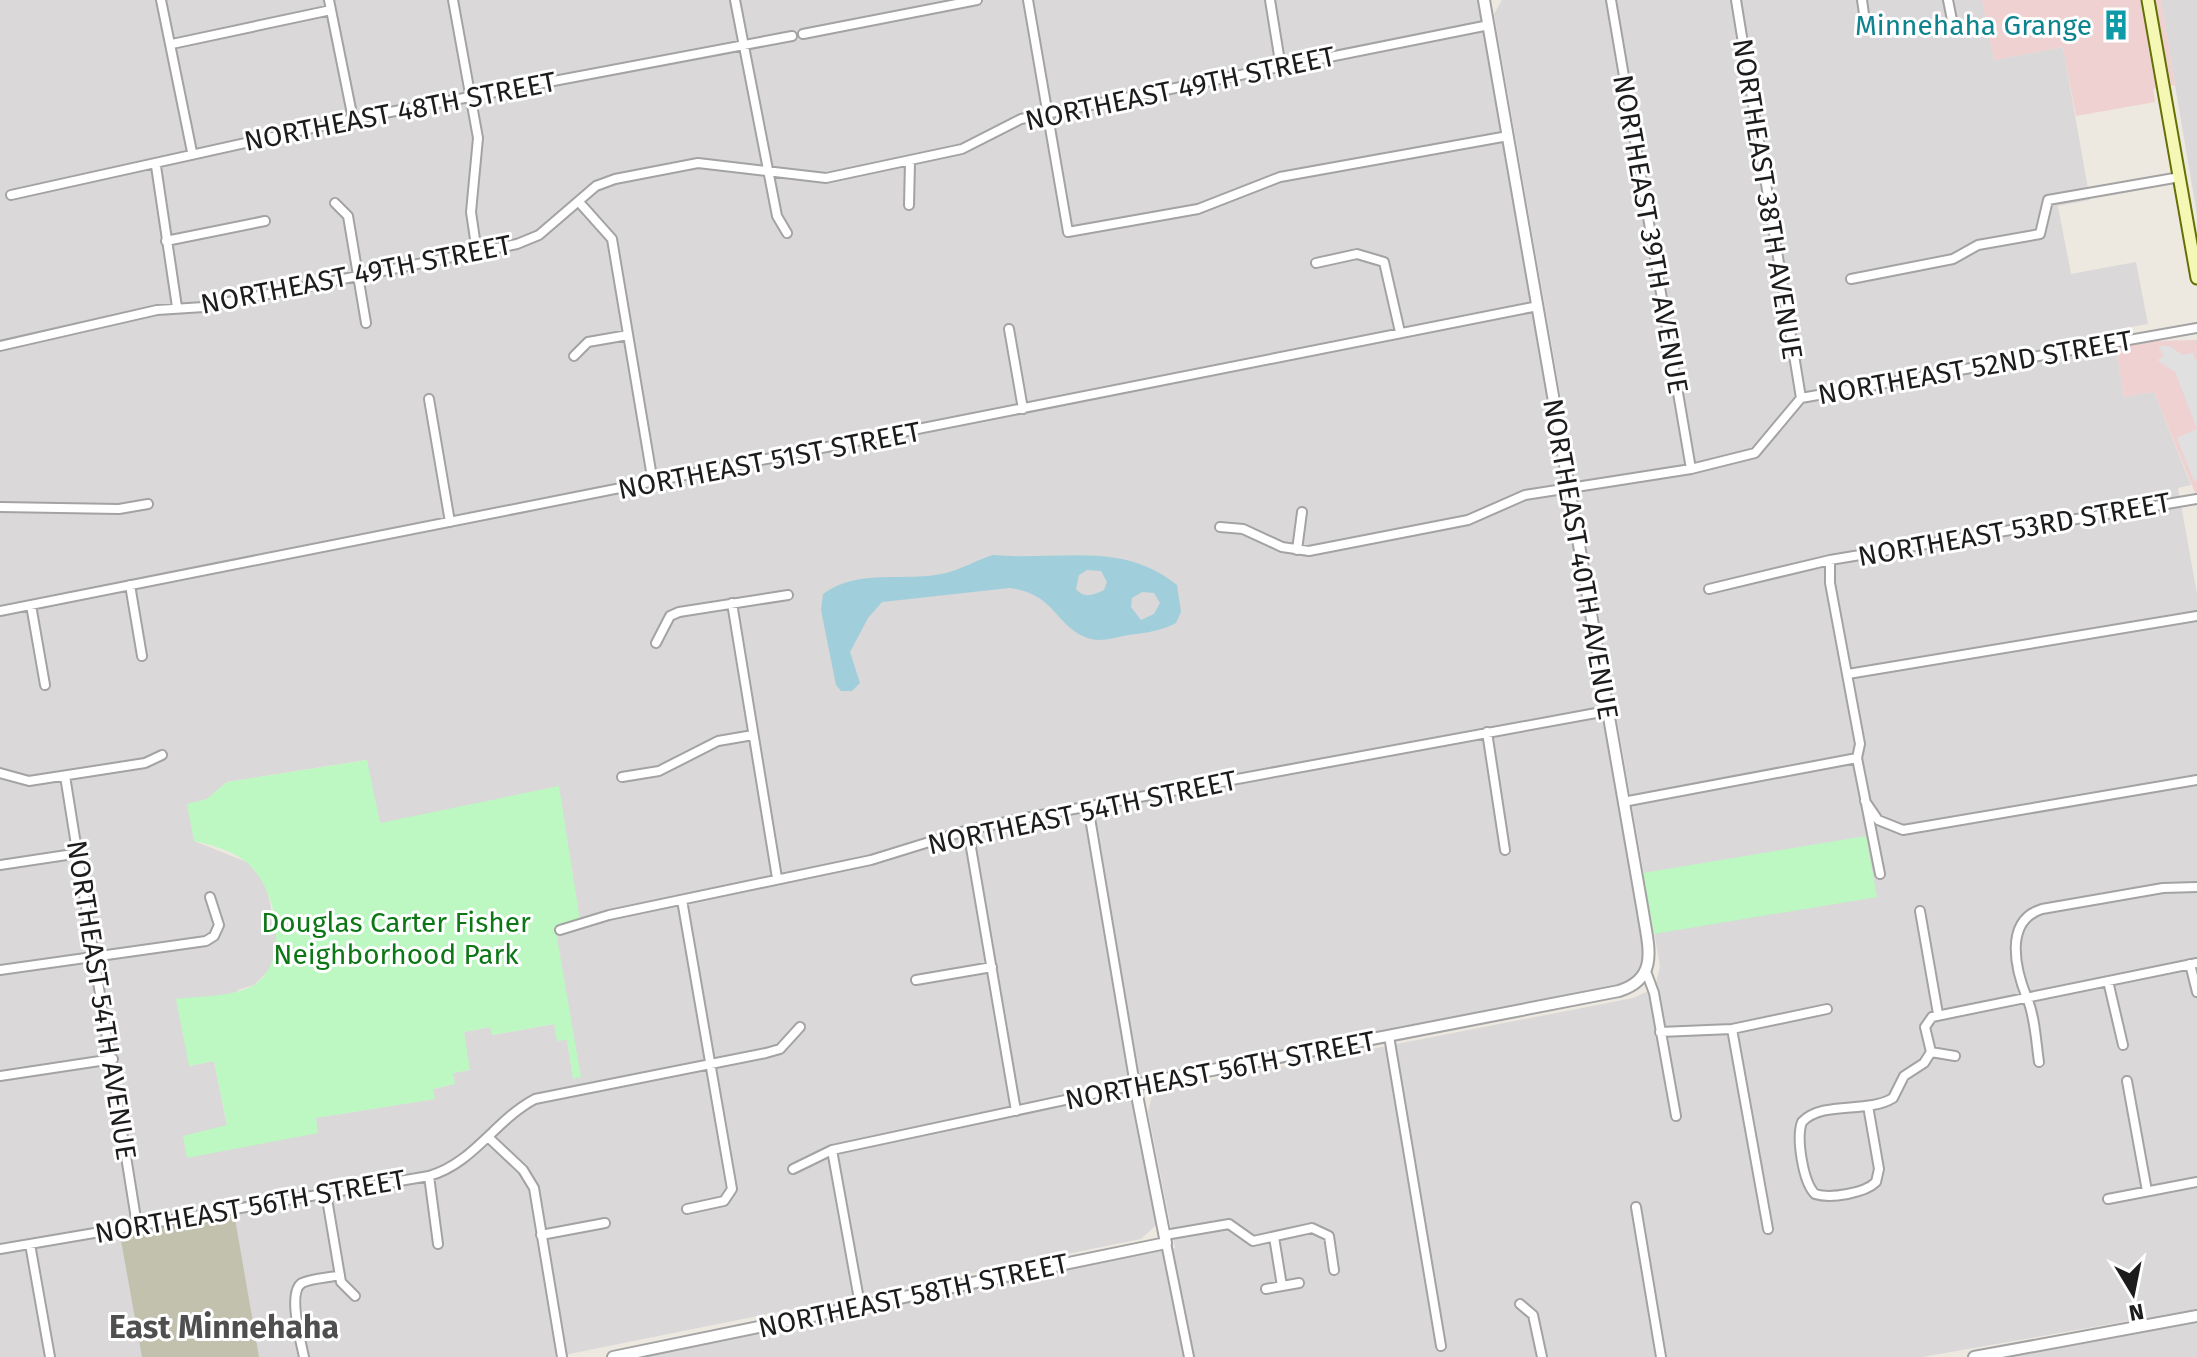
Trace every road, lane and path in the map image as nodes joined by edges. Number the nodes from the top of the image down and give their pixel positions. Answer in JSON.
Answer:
{"nodes":[{"id":1,"x":161,"y":0,"type":"edge"},
{"id":2,"x":453,"y":0,"type":"edge"},
{"id":3,"x":735,"y":0,"type":"edge"},
{"id":4,"x":977,"y":0,"type":"edge"},
{"id":5,"x":1028,"y":0,"type":"edge"},
{"id":6,"x":1270,"y":0,"type":"edge"},
{"id":7,"x":1484,"y":0,"type":"edge"},
{"id":8,"x":1611,"y":0,"type":"edge"},
{"id":9,"x":1736,"y":0,"type":"edge"},
{"id":10,"x":1862,"y":0,"type":"edge"},
{"id":11,"x":1948,"y":0,"type":"edge"},
{"id":12,"x":2148,"y":0,"type":"edge"},
{"id":13,"x":330,"y":5,"type":"edge"},
{"id":14,"x":1864,"y":14,"type":"dead end"},
{"id":15,"x":1489,"y":25,"type":"junction"},
{"id":16,"x":1954,"y":30,"type":"dead end"},
{"id":17,"x":803,"y":34,"type":"dead end"},
{"id":18,"x":792,"y":36,"type":"dead end"},
{"id":19,"x":172,"y":44,"type":"junction"},
{"id":20,"x":745,"y":44,"type":"junction"},
{"id":21,"x":1281,"y":68,"type":"junction"},
{"id":22,"x":471,"y":97,"type":"junction"},
{"id":23,"x":1046,"y":114,"type":"junction"},
{"id":24,"x":353,"y":119,"type":"junction"},
{"id":25,"x":1508,"y":136,"type":"junction"},
{"id":26,"x":192,"y":152,"type":"junction"},
{"id":27,"x":910,"y":162,"type":"junction"},
{"id":28,"x":156,"y":166,"type":"junction"},
{"id":29,"x":768,"y":171,"type":"junction"},
{"id":30,"x":2180,"y":177,"type":"junction"},
{"id":31,"x":11,"y":195,"type":"dead end"},
{"id":32,"x":579,"y":202,"type":"junction"},
{"id":33,"x":335,"y":203,"type":"dead end"},
{"id":34,"x":909,"y":205,"type":"dead end"},
{"id":35,"x":265,"y":221,"type":"dead end"},
{"id":36,"x":787,"y":233,"type":"dead end"},
{"id":37,"x":166,"y":241,"type":"junction"},
{"id":38,"x":477,"y":253,"type":"junction"},
{"id":39,"x":1316,"y":263,"type":"dead end"},
{"id":40,"x":360,"y":275,"type":"junction"},
{"id":41,"x":2197,"y":278,"type":"edge"},
{"id":42,"x":1851,"y":279,"type":"dead end"},
{"id":43,"x":1538,"y":306,"type":"junction"},
{"id":44,"x":177,"y":307,"type":"junction"},
{"id":45,"x":366,"y":323,"type":"dead end"},
{"id":46,"x":2197,"y":328,"type":"edge"},
{"id":47,"x":1009,"y":329,"type":"dead end"},
{"id":48,"x":1400,"y":332,"type":"junction"},
{"id":49,"x":628,"y":335,"type":"junction"},
{"id":50,"x":0,"y":346,"type":"edge"},
{"id":51,"x":574,"y":356,"type":"dead end"},
{"id":52,"x":1801,"y":398,"type":"junction"},
{"id":53,"x":429,"y":399,"type":"dead end"},
{"id":54,"x":1023,"y":409,"type":"junction"},
{"id":55,"x":1691,"y":469,"type":"junction"},
{"id":56,"x":653,"y":483,"type":"junction"},
{"id":57,"x":1569,"y":491,"type":"junction"},
{"id":58,"x":2197,"y":499,"type":"edge"},
{"id":59,"x":148,"y":504,"type":"dead end"},
{"id":60,"x":0,"y":507,"type":"edge"},
{"id":61,"x":1302,"y":512,"type":"dead end"},
{"id":62,"x":450,"y":522,"type":"junction"},
{"id":63,"x":1220,"y":527,"type":"dead end"},
{"id":64,"x":1297,"y":550,"type":"junction"},
{"id":65,"x":1830,"y":560,"type":"junction"},
{"id":66,"x":130,"y":585,"type":"junction"},
{"id":67,"x":1709,"y":589,"type":"dead end"},
{"id":68,"x":788,"y":595,"type":"dead end"},
{"id":69,"x":732,"y":603,"type":"junction"},
{"id":70,"x":31,"y":605,"type":"junction"},
{"id":71,"x":0,"y":611,"type":"edge"},
{"id":72,"x":2197,"y":616,"type":"edge"},
{"id":73,"x":656,"y":643,"type":"dead end"},
{"id":74,"x":142,"y":656,"type":"dead end"},
{"id":75,"x":1848,"y":674,"type":"junction"},
{"id":76,"x":45,"y":685,"type":"dead end"},
{"id":77,"x":1607,"y":711,"type":"junction"},
{"id":78,"x":1487,"y":732,"type":"junction"},
{"id":79,"x":753,"y":735,"type":"junction"},
{"id":80,"x":162,"y":755,"type":"dead end"},
{"id":81,"x":1857,"y":758,"type":"junction"},
{"id":82,"x":0,"y":773,"type":"edge"},
{"id":83,"x":65,"y":776,"type":"junction"},
{"id":84,"x":622,"y":777,"type":"dead end"},
{"id":85,"x":2197,"y":780,"type":"edge"},
{"id":86,"x":1865,"y":801,"type":"junction"},
{"id":87,"x":1623,"y":802,"type":"junction"},
{"id":88,"x":1088,"y":806,"type":"junction"},
{"id":89,"x":968,"y":830,"type":"junction"},
{"id":90,"x":1505,"y":850,"type":"dead end"},
{"id":91,"x":80,"y":853,"type":"junction"},
{"id":92,"x":0,"y":865,"type":"edge"},
{"id":93,"x":1880,"y":874,"type":"dead end"},
{"id":94,"x":777,"y":878,"type":"junction"},
{"id":95,"x":2197,"y":887,"type":"edge"},
{"id":96,"x":210,"y":897,"type":"dead end"},
{"id":97,"x":682,"y":900,"type":"junction"},
{"id":98,"x":1920,"y":911,"type":"dead end"},
{"id":99,"x":560,"y":930,"type":"dead end"},
{"id":100,"x":96,"y":958,"type":"junction"},
{"id":101,"x":2193,"y":963,"type":"edge"},
{"id":102,"x":992,"y":967,"type":"junction"},
{"id":103,"x":0,"y":970,"type":"edge"},
{"id":104,"x":1647,"y":974,"type":"junction"},
{"id":105,"x":916,"y":980,"type":"dead end"},
{"id":106,"x":2108,"y":981,"type":"junction"},
{"id":107,"x":2197,"y":992,"type":"edge"},
{"id":108,"x":2028,"y":998,"type":"junction"},
{"id":109,"x":1827,"y":1009,"type":"dead end"},
{"id":110,"x":1938,"y":1014,"type":"junction"},
{"id":111,"x":800,"y":1027,"type":"dead end"},
{"id":112,"x":1732,"y":1029,"type":"junction"},
{"id":113,"x":1660,"y":1032,"type":"junction"},
{"id":114,"x":1389,"y":1036,"type":"junction"},
{"id":115,"x":2123,"y":1045,"type":"dead end"},
{"id":116,"x":1931,"y":1052,"type":"junction"},
{"id":117,"x":1955,"y":1056,"type":"dead end"},
{"id":118,"x":113,"y":1059,"type":"junction"},
{"id":119,"x":2039,"y":1062,"type":"dead end"},
{"id":120,"x":711,"y":1064,"type":"junction"},
{"id":121,"x":0,"y":1076,"type":"edge"},
{"id":122,"x":2127,"y":1081,"type":"dead end"},
{"id":123,"x":1135,"y":1085,"type":"junction"},
{"id":124,"x":1868,"y":1106,"type":"junction"},
{"id":125,"x":1016,"y":1111,"type":"junction"},
{"id":126,"x":1676,"y":1116,"type":"dead end"},
{"id":127,"x":488,"y":1137,"type":"junction"},
{"id":128,"x":832,"y":1150,"type":"junction"},
{"id":129,"x":793,"y":1169,"type":"dead end"},
{"id":130,"x":429,"y":1176,"type":"junction"},
{"id":131,"x":2197,"y":1182,"type":"edge"},
{"id":132,"x":2147,"y":1191,"type":"junction"},
{"id":133,"x":326,"y":1193,"type":"junction"},
{"id":134,"x":2108,"y":1199,"type":"dead end"},
{"id":135,"x":1636,"y":1207,"type":"dead end"},
{"id":136,"x":687,"y":1209,"type":"dead end"},
{"id":137,"x":605,"y":1223,"type":"dead end"},
{"id":138,"x":137,"y":1225,"type":"junction"},
{"id":139,"x":1768,"y":1229,"type":"dead end"},
{"id":140,"x":541,"y":1235,"type":"junction"},
{"id":141,"x":1274,"y":1237,"type":"junction"},
{"id":142,"x":1166,"y":1239,"type":"junction"},
{"id":143,"x":30,"y":1244,"type":"junction"},
{"id":144,"x":438,"y":1244,"type":"dead end"},
{"id":145,"x":0,"y":1249,"type":"edge"},
{"id":146,"x":1334,"y":1270,"type":"dead end"},
{"id":147,"x":340,"y":1275,"type":"junction"},
{"id":148,"x":1299,"y":1283,"type":"dead end"},
{"id":149,"x":1282,"y":1286,"type":"junction"},
{"id":150,"x":1266,"y":1289,"type":"dead end"},
{"id":151,"x":355,"y":1296,"type":"dead end"},
{"id":152,"x":1520,"y":1304,"type":"dead end"},
{"id":153,"x":860,"y":1305,"type":"junction"},
{"id":154,"x":2197,"y":1316,"type":"edge"},
{"id":155,"x":1441,"y":1346,"type":"dead end"},
{"id":156,"x":50,"y":1357,"type":"edge"},
{"id":157,"x":304,"y":1357,"type":"edge"},
{"id":158,"x":562,"y":1357,"type":"edge"},
{"id":159,"x":613,"y":1357,"type":"edge"},
{"id":160,"x":1189,"y":1357,"type":"edge"},
{"id":161,"x":1542,"y":1357,"type":"edge"},
{"id":162,"x":1661,"y":1357,"type":"edge"},
{"id":163,"x":1975,"y":1357,"type":"edge"}],
"edges":[{"from":1,"to":19,"type":"street"},
{"from":2,"to":22,"type":"street"},
{"from":3,"to":20,"type":"street"},
{"from":4,"to":17,"type":"street"},
{"from":5,"to":23,"type":"street"},
{"from":6,"to":21,"type":"street"},
{"from":7,"to":15,"type":"street","name":"NORTHEAST 40TH AVENUE"},
{"from":8,"to":55,"type":"street","name":"NORTHEAST 39TH AVENUE"},
{"from":9,"to":52,"type":"street","name":"NORTHEAST 38TH AVENUE"},
{"from":10,"to":14,"type":"street"},
{"from":11,"to":16,"type":"street"},
{"from":12,"to":30,"type":"main road"},
{"from":13,"to":19,"type":"street"},
{"from":13,"to":24,"type":"street"},
{"from":15,"to":21,"type":"street","name":"NORTHEAST 49TH STREET"},
{"from":15,"to":25,"type":"street","name":"NORTHEAST 40TH AVENUE"},
{"from":18,"to":20,"type":"street","name":"NORTHEAST 48TH STREET"},
{"from":19,"to":26,"type":"street"},
{"from":20,"to":22,"type":"street","name":"NORTHEAST 48TH STREET"},
{"from":20,"to":29,"type":"street"},
{"from":21,"to":23,"type":"street","name":"NORTHEAST 49TH STREET"},
{"from":22,"to":24,"type":"street","name":"NORTHEAST 48TH STREET"},
{"from":22,"to":38,"type":"street"},
{"from":23,"to":25,"type":"street"},
{"from":23,"to":27,"type":"street","name":"NORTHEAST 49TH STREET"},
{"from":24,"to":26,"type":"street","name":"NORTHEAST 48TH STREET"},
{"from":25,"to":43,"type":"street","name":"NORTHEAST 40TH AVENUE"},
{"from":26,"to":28,"type":"street","name":"NORTHEAST 48TH STREET"},
{"from":27,"to":29,"type":"street","name":"NORTHEAST 49TH STREET"},
{"from":27,"to":34,"type":"street"},
{"from":28,"to":31,"type":"street","name":"NORTHEAST 48TH STREET"},
{"from":28,"to":37,"type":"street"},
{"from":29,"to":32,"type":"street","name":"NORTHEAST 49TH STREET"},
{"from":29,"to":36,"type":"street"},
{"from":30,"to":41,"type":"main road"},
{"from":30,"to":42,"type":"street"},
{"from":32,"to":38,"type":"street","name":"NORTHEAST 49TH STREET"},
{"from":32,"to":49,"type":"street"},
{"from":33,"to":40,"type":"street"},
{"from":35,"to":37,"type":"street"},
{"from":37,"to":44,"type":"street"},
{"from":38,"to":40,"type":"street","name":"NORTHEAST 49TH STREET"},
{"from":39,"to":48,"type":"street"},
{"from":40,"to":44,"type":"street","name":"NORTHEAST 49TH STREET"},
{"from":40,"to":45,"type":"street"},
{"from":43,"to":48,"type":"street","name":"NORTHEAST 51ST STREET"},
{"from":43,"to":57,"type":"street","name":"NORTHEAST 40TH AVENUE"},
{"from":44,"to":50,"type":"street","name":"NORTHEAST 49TH STREET"},
{"from":46,"to":52,"type":"street","name":"NORTHEAST 52ND STREET"},
{"from":47,"to":54,"type":"street"},
{"from":48,"to":54,"type":"street","name":"NORTHEAST 51ST STREET"},
{"from":49,"to":51,"type":"street"},
{"from":49,"to":56,"type":"street"},
{"from":52,"to":55,"type":"street","name":"NORTHEAST 52ND STREET"},
{"from":53,"to":62,"type":"street"},
{"from":54,"to":56,"type":"street","name":"NORTHEAST 51ST STREET"},
{"from":55,"to":57,"type":"street","name":"NORTHEAST 52ND STREET"},
{"from":56,"to":62,"type":"street","name":"NORTHEAST 51ST STREET"},
{"from":57,"to":64,"type":"street","name":"NORTHEAST 52ND STREET"},
{"from":57,"to":77,"type":"street","name":"NORTHEAST 40TH AVENUE"},
{"from":58,"to":65,"type":"street","name":"NORTHEAST 53RD STREET"},
{"from":59,"to":60,"type":"street"},
{"from":61,"to":64,"type":"street"},
{"from":62,"to":66,"type":"street","name":"NORTHEAST 51ST STREET"},
{"from":63,"to":64,"type":"street","name":"NORTHEAST 52ND STREET"},
{"from":65,"to":67,"type":"street","name":"NORTHEAST 53RD STREET"},
{"from":65,"to":75,"type":"street"},
{"from":66,"to":70,"type":"street","name":"NORTHEAST 51ST STREET"},
{"from":66,"to":74,"type":"street"},
{"from":68,"to":69,"type":"street"},
{"from":69,"to":73,"type":"street"},
{"from":69,"to":79,"type":"street"},
{"from":70,"to":71,"type":"street","name":"NORTHEAST 51ST STREET"},
{"from":70,"to":76,"type":"street"},
{"from":72,"to":75,"type":"street"},
{"from":75,"to":81,"type":"street"},
{"from":77,"to":78,"type":"street","name":"NORTHEAST 54TH STREET"},
{"from":77,"to":87,"type":"street","name":"NORTHEAST 40TH AVENUE"},
{"from":78,"to":88,"type":"street","name":"NORTHEAST 54TH STREET"},
{"from":78,"to":90,"type":"street"},
{"from":79,"to":84,"type":"street"},
{"from":79,"to":94,"type":"street"},
{"from":80,"to":83,"type":"street"},
{"from":81,"to":86,"type":"street"},
{"from":81,"to":87,"type":"street"},
{"from":82,"to":83,"type":"street"},
{"from":83,"to":91,"type":"street","name":"NORTHEAST 54TH AVENUE"},
{"from":85,"to":86,"type":"street"},
{"from":86,"to":93,"type":"street"},
{"from":87,"to":104,"type":"street","name":"NORTHEAST 40TH AVENUE"},
{"from":88,"to":89,"type":"street","name":"NORTHEAST 54TH STREET"},
{"from":88,"to":123,"type":"street"},
{"from":89,"to":94,"type":"street","name":"NORTHEAST 54TH STREET"},
{"from":89,"to":102,"type":"street"},
{"from":91,"to":92,"type":"street"},
{"from":91,"to":100,"type":"street","name":"NORTHEAST 54TH AVENUE"},
{"from":94,"to":97,"type":"street","name":"NORTHEAST 54TH STREET"},
{"from":95,"to":108,"type":"street"},
{"from":96,"to":100,"type":"street"},
{"from":97,"to":99,"type":"street","name":"NORTHEAST 54TH STREET"},
{"from":97,"to":120,"type":"street"},
{"from":98,"to":110,"type":"street"},
{"from":100,"to":103,"type":"street"},
{"from":100,"to":118,"type":"street","name":"NORTHEAST 54TH AVENUE"},
{"from":101,"to":106,"type":"street"},
{"from":101,"to":107,"type":"street"},
{"from":102,"to":105,"type":"street"},
{"from":102,"to":125,"type":"street"},
{"from":104,"to":113,"type":"street","name":"NORTHEAST 40TH AVENUE"},
{"from":104,"to":114,"type":"street","name":"NORTHEAST 56TH STREET"},
{"from":106,"to":108,"type":"street"},
{"from":106,"to":115,"type":"street"},
{"from":108,"to":110,"type":"street"},
{"from":108,"to":119,"type":"street"},
{"from":109,"to":112,"type":"street"},
{"from":110,"to":116,"type":"street"},
{"from":111,"to":120,"type":"street","name":"NORTHEAST 56TH STREET"},
{"from":112,"to":113,"type":"street"},
{"from":112,"to":139,"type":"street"},
{"from":113,"to":126,"type":"street","name":"NORTHEAST 40TH AVENUE"},
{"from":114,"to":123,"type":"street","name":"NORTHEAST 56TH STREET"},
{"from":114,"to":155,"type":"street"},
{"from":116,"to":117,"type":"street"},
{"from":116,"to":124,"type":"street"},
{"from":118,"to":121,"type":"street"},
{"from":118,"to":138,"type":"street","name":"NORTHEAST 54TH AVENUE"},
{"from":120,"to":127,"type":"street","name":"NORTHEAST 56TH STREET"},
{"from":120,"to":136,"type":"street"},
{"from":122,"to":132,"type":"street"},
{"from":123,"to":125,"type":"street","name":"NORTHEAST 56TH STREET"},
{"from":123,"to":142,"type":"street"},
{"from":124,"to":124,"type":"street"},
{"from":125,"to":128,"type":"street","name":"NORTHEAST 56TH STREET"},
{"from":127,"to":130,"type":"street","name":"NORTHEAST 56TH STREET"},
{"from":127,"to":140,"type":"street"},
{"from":128,"to":129,"type":"street","name":"NORTHEAST 56TH STREET"},
{"from":128,"to":153,"type":"street"},
{"from":130,"to":133,"type":"street","name":"NORTHEAST 56TH STREET"},
{"from":130,"to":144,"type":"street"},
{"from":131,"to":132,"type":"street"},
{"from":132,"to":134,"type":"street"},
{"from":133,"to":138,"type":"street","name":"NORTHEAST 56TH STREET"},
{"from":133,"to":147,"type":"street"},
{"from":135,"to":162,"type":"street"},
{"from":137,"to":140,"type":"street"},
{"from":138,"to":143,"type":"street","name":"NORTHEAST 56TH STREET"},
{"from":140,"to":158,"type":"street"},
{"from":141,"to":142,"type":"street"},
{"from":141,"to":146,"type":"street"},
{"from":141,"to":149,"type":"street"},
{"from":142,"to":153,"type":"street","name":"NORTHEAST 58TH STREET"},
{"from":142,"to":160,"type":"street"},
{"from":143,"to":145,"type":"street","name":"NORTHEAST 56TH STREET"},
{"from":143,"to":156,"type":"street"},
{"from":147,"to":151,"type":"street"},
{"from":147,"to":157,"type":"street"},
{"from":148,"to":149,"type":"street"},
{"from":149,"to":150,"type":"street"},
{"from":152,"to":161,"type":"street"},
{"from":153,"to":159,"type":"street","name":"NORTHEAST 58TH STREET"},
{"from":154,"to":163,"type":"street"}]}
